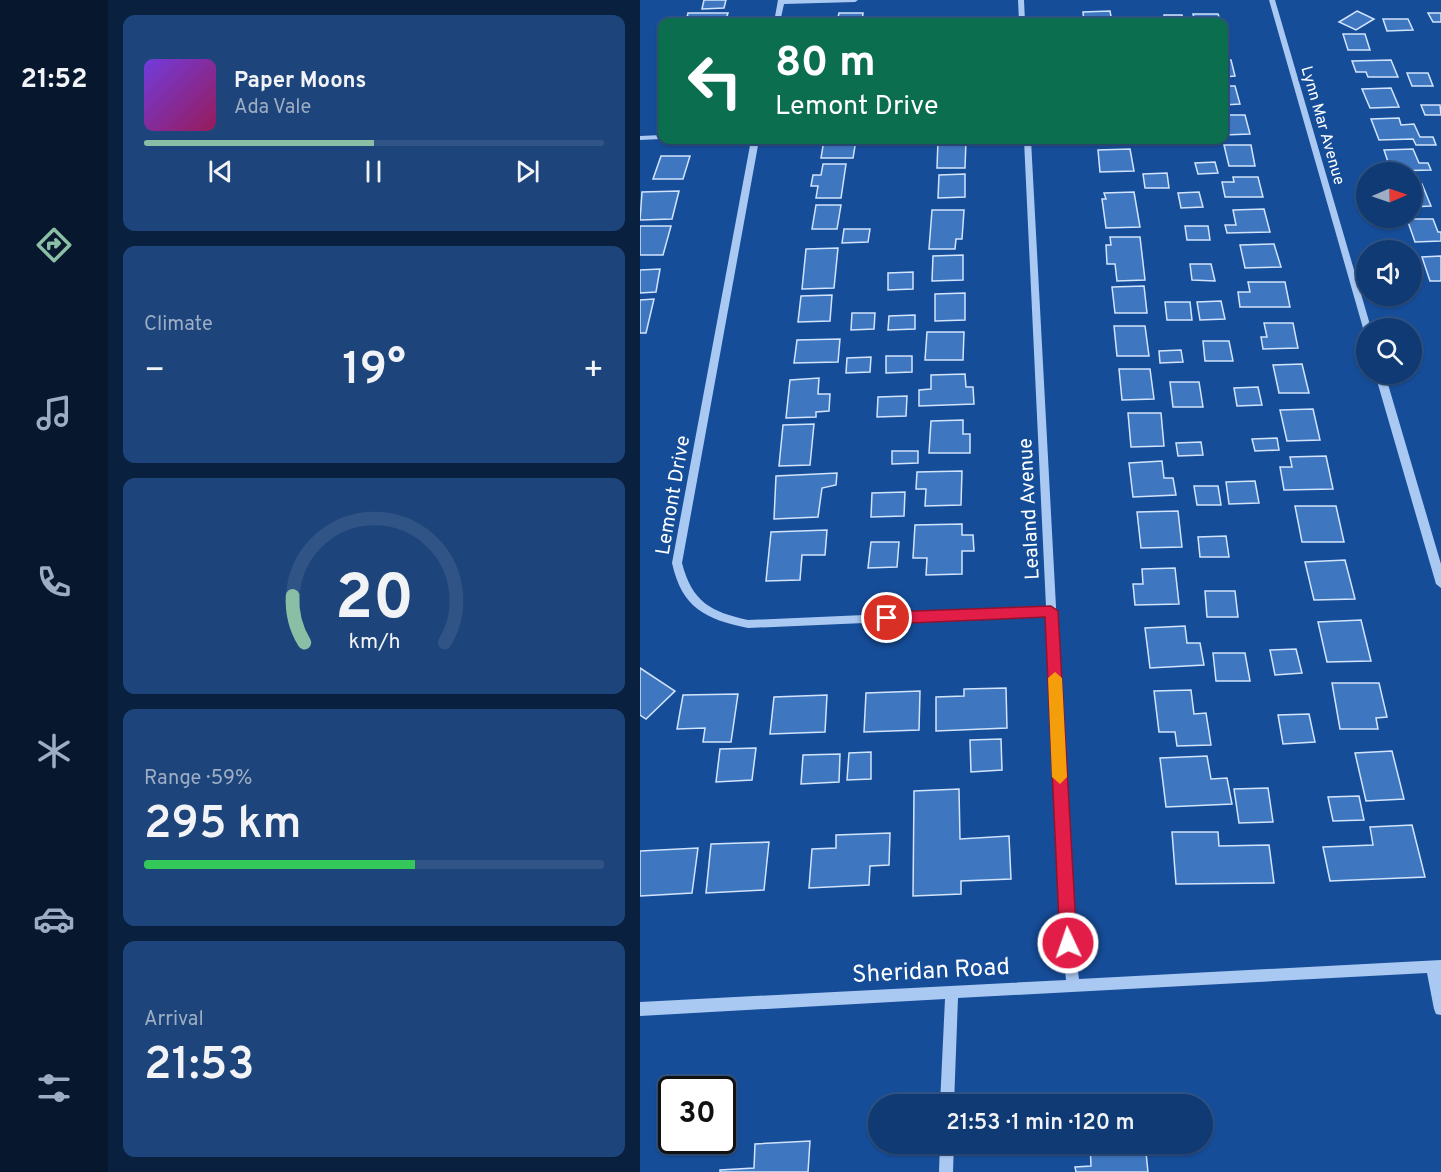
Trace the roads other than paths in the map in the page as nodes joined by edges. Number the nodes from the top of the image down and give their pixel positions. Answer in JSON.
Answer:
{"nodes":[{"id":1,"x":855,"y":0,"type":"edge"},
{"id":2,"x":1021,"y":0,"type":"edge"},
{"id":3,"x":1272,"y":0,"type":"edge"},
{"id":4,"x":781,"y":1,"type":"edge"},
{"id":5,"x":778,"y":18,"type":"edge"},
{"id":6,"x":1022,"y":18,"type":"edge"},
{"id":7,"x":658,"y":137,"type":"edge"},
{"id":8,"x":640,"y":138,"type":"edge"},
{"id":9,"x":754,"y":144,"type":"edge"},
{"id":10,"x":1028,"y":144,"type":"edge"},
{"id":11,"x":1364,"y":318,"type":"edge"},
{"id":12,"x":1383,"y":384,"type":"edge"},
{"id":13,"x":1441,"y":584,"type":"edge"},
{"id":14,"x":1051,"y":611,"type":"junction"},
{"id":15,"x":1436,"y":966,"type":"edge"},
{"id":16,"x":1073,"y":985,"type":"junction"},
{"id":17,"x":952,"y":992,"type":"junction"},
{"id":18,"x":640,"y":1009,"type":"edge"},
{"id":19,"x":1441,"y":1009,"type":"edge"},
{"id":20,"x":948,"y":1094,"type":"edge"},
{"id":21,"x":947,"y":1154,"type":"edge"},
{"id":22,"x":946,"y":1172,"type":"edge"}],
"edges":[{"from":1,"to":4,"type":"street"},
{"from":2,"to":6,"type":"street"},
{"from":3,"to":11,"type":"street","name":"Lynn Mar Avenue"},
{"from":4,"to":5,"type":"street"},
{"from":7,"to":8,"type":"street"},
{"from":9,"to":14,"type":"street","name":"Lemont Drive"},
{"from":10,"to":14,"type":"street","name":"Lealand Avenue"},
{"from":12,"to":13,"type":"street"},
{"from":14,"to":16,"type":"street","name":"Lealand Avenue"},
{"from":15,"to":16,"type":"street","name":"Sheridan Road"},
{"from":15,"to":19,"type":"street"},
{"from":16,"to":17,"type":"street","name":"Sheridan Road"},
{"from":17,"to":18,"type":"street","name":"Sheridan Road"},
{"from":17,"to":20,"type":"street"},
{"from":21,"to":22,"type":"street"}]}
